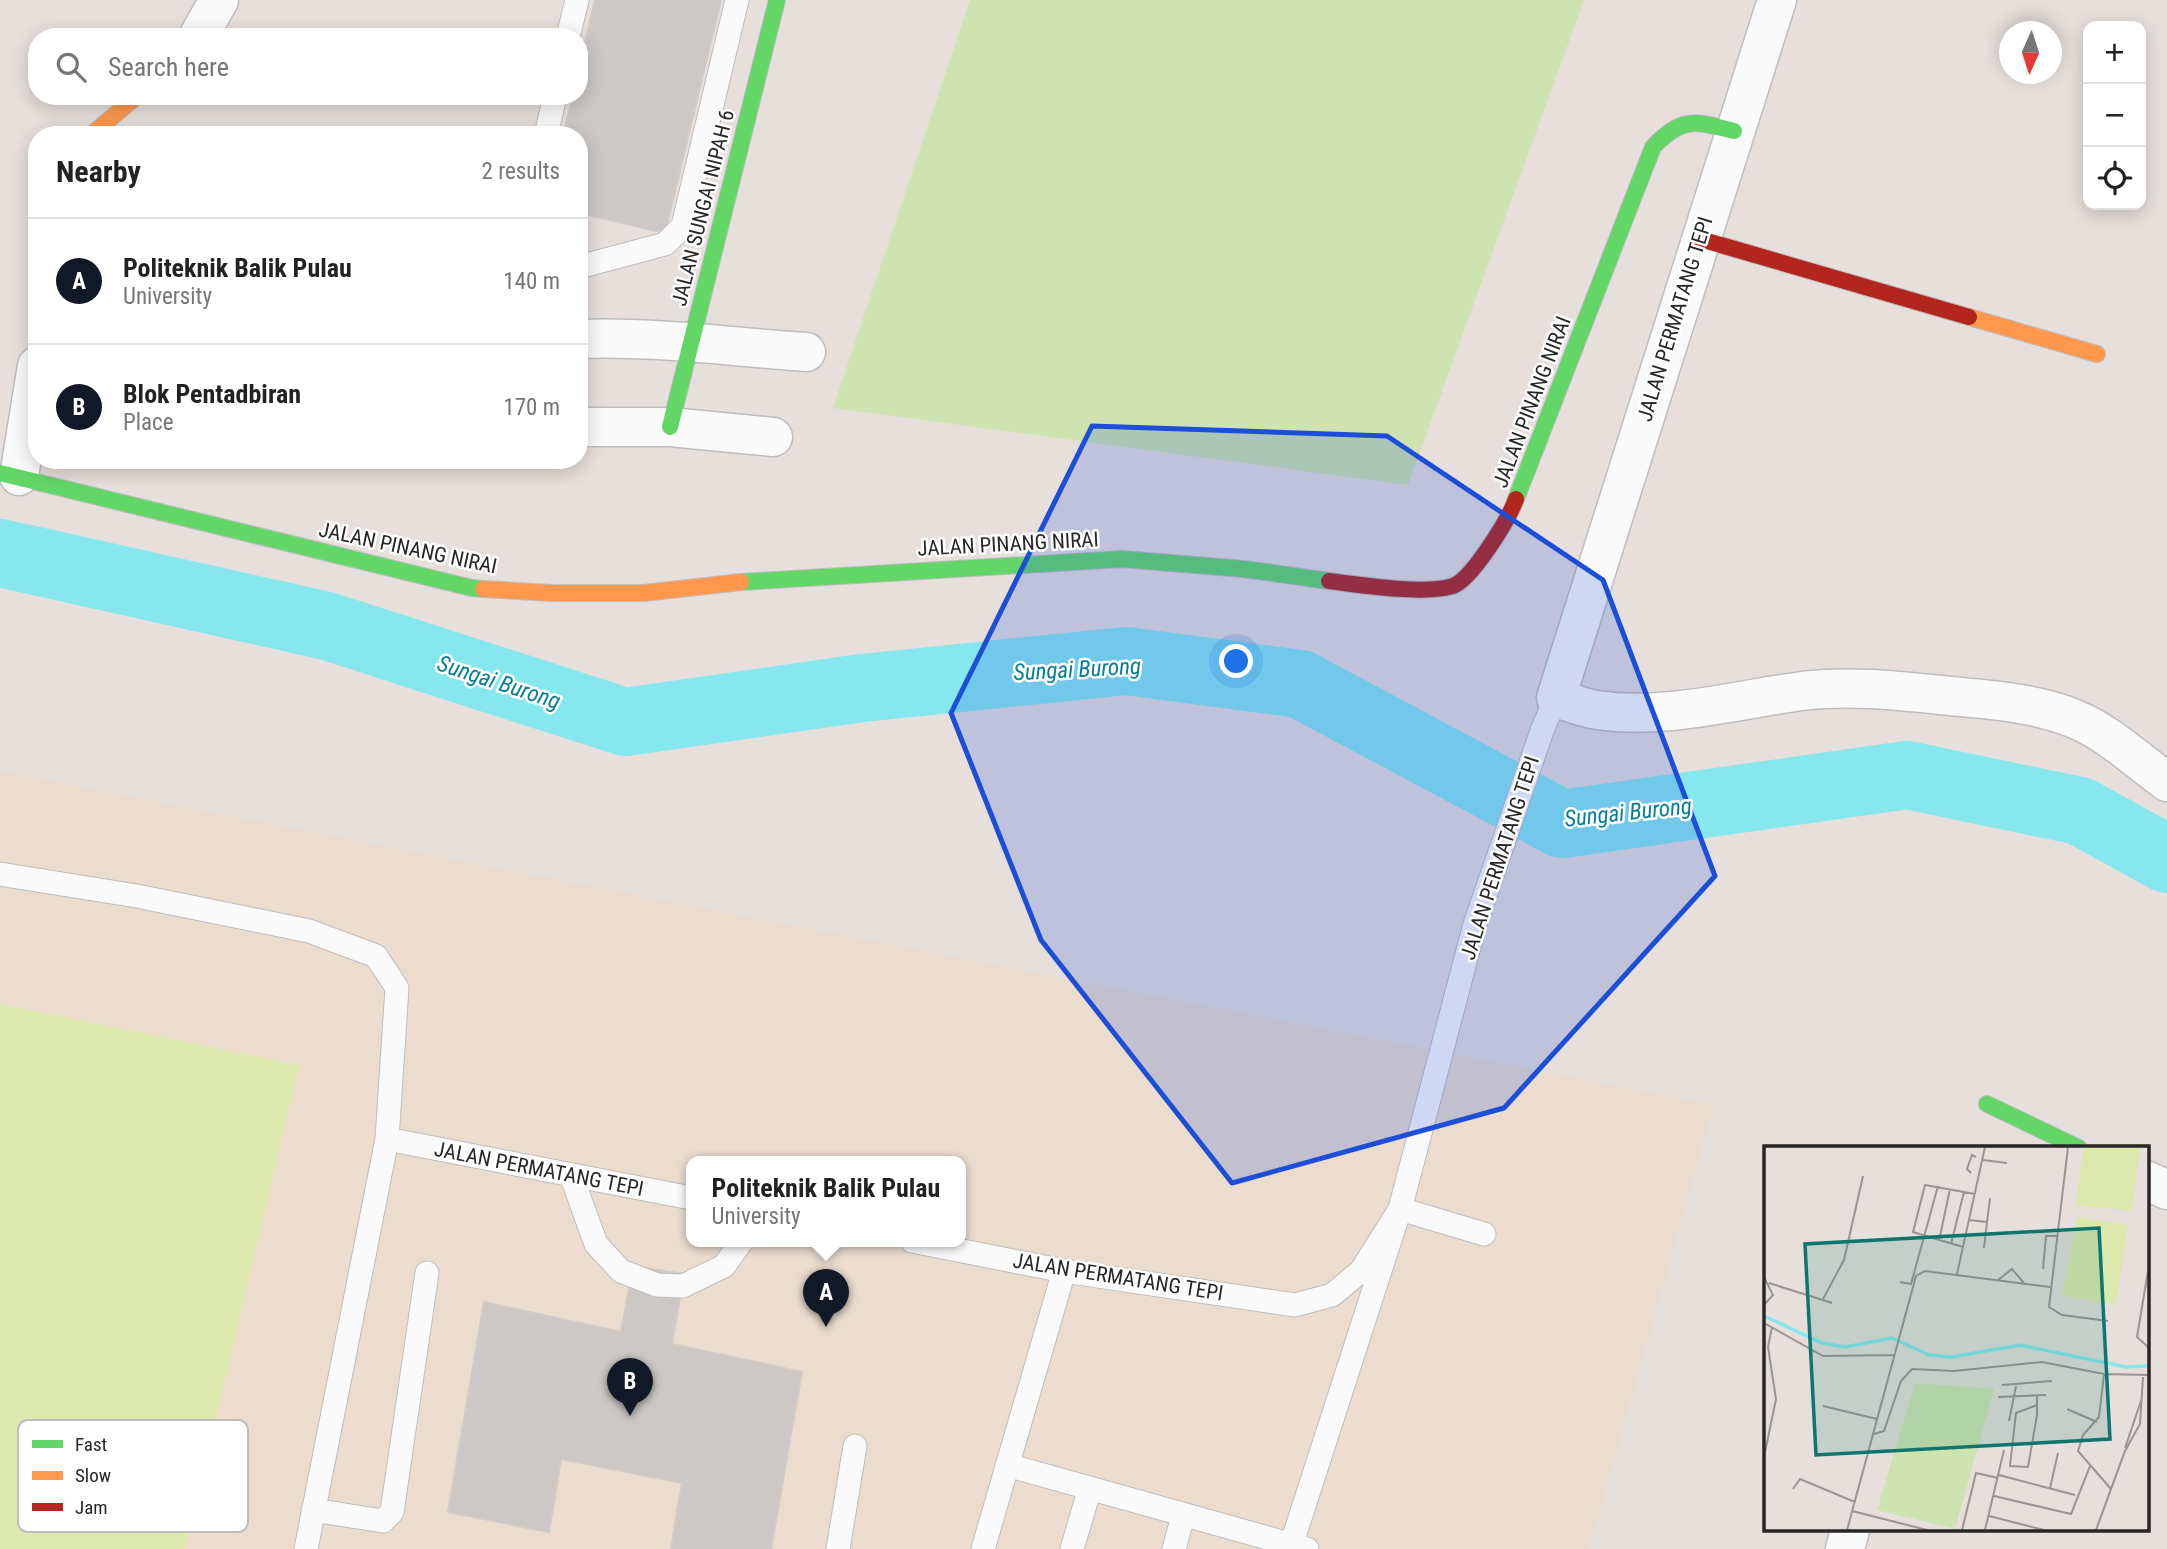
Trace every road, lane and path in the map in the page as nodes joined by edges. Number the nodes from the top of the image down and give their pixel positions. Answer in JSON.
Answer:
{"nodes":[{"id":1,"x":219,"y":0,"type":"edge"},
{"id":2,"x":577,"y":0,"type":"edge"},
{"id":3,"x":737,"y":0,"type":"edge"},
{"id":4,"x":777,"y":0,"type":"edge"},
{"id":5,"x":1777,"y":0,"type":"edge"},
{"id":6,"x":203,"y":28,"type":"edge"},
{"id":7,"x":570,"y":28,"type":"edge"},
{"id":8,"x":127,"y":105,"type":"edge"},
{"id":9,"x":553,"y":105,"type":"edge"},
{"id":10,"x":102,"y":126,"type":"edge"},
{"id":11,"x":548,"y":126,"type":"edge"},
{"id":12,"x":1734,"y":131,"type":"junction"},
{"id":13,"x":1700,"y":239,"type":"junction"},
{"id":14,"x":588,"y":265,"type":"edge"},
{"id":15,"x":588,"y":339,"type":"edge"},
{"id":16,"x":691,"y":344,"type":"junction"},
{"id":17,"x":806,"y":352,"type":"dead end"},
{"id":18,"x":2097,"y":354,"type":"dead end"},
{"id":19,"x":28,"y":401,"type":"edge"},
{"id":20,"x":588,"y":427,"type":"edge"},
{"id":21,"x":670,"y":427,"type":"junction"},
{"id":22,"x":773,"y":437,"type":"dead end"},
{"id":23,"x":9,"y":475,"type":"edge"},
{"id":24,"x":1550,"y":713,"type":"junction"},
{"id":25,"x":2167,"y":782,"type":"edge"},
{"id":26,"x":0,"y":874,"type":"edge"},
{"id":27,"x":1987,"y":1104,"type":"dead end"},
{"id":28,"x":387,"y":1139,"type":"junction"},
{"id":29,"x":2057,"y":1144,"type":"edge"},
{"id":30,"x":570,"y":1175,"type":"junction"},
{"id":31,"x":2150,"y":1182,"type":"edge"},
{"id":32,"x":2167,"y":1190,"type":"edge"},
{"id":33,"x":686,"y":1197,"type":"edge"},
{"id":34,"x":1400,"y":1209,"type":"junction"},
{"id":35,"x":1484,"y":1234,"type":"dead end"},
{"id":36,"x":738,"y":1247,"type":"edge"},
{"id":37,"x":942,"y":1247,"type":"edge"},
{"id":38,"x":1064,"y":1271,"type":"junction"},
{"id":39,"x":427,"y":1273,"type":"dead end"},
{"id":40,"x":856,"y":1446,"type":"dead end"},
{"id":41,"x":1007,"y":1465,"type":"junction"},
{"id":42,"x":1090,"y":1488,"type":"junction"},
{"id":43,"x":313,"y":1510,"type":"junction"},
{"id":44,"x":1183,"y":1516,"type":"junction"},
{"id":45,"x":1849,"y":1532,"type":"edge"},
{"id":46,"x":1296,"y":1548,"type":"edge"},
{"id":47,"x":306,"y":1549,"type":"edge"},
{"id":48,"x":838,"y":1549,"type":"edge"},
{"id":49,"x":983,"y":1549,"type":"edge"},
{"id":50,"x":1072,"y":1549,"type":"edge"},
{"id":51,"x":1174,"y":1549,"type":"edge"},
{"id":52,"x":1845,"y":1549,"type":"edge"}],
"edges":[{"from":1,"to":6,"type":"street"},
{"from":2,"to":7,"type":"lane"},
{"from":3,"to":14,"type":"lane"},
{"from":4,"to":16,"type":"street","name":"JALAN SUNGAI NIPAH 6"},
{"from":5,"to":12,"type":"street","name":"JALAN PERMATANG TEPI"},
{"from":8,"to":10,"type":"street"},
{"from":9,"to":11,"type":"lane"},
{"from":12,"to":13,"type":"street","name":"JALAN PERMATANG TEPI"},
{"from":12,"to":23,"type":"street","name":"JALAN PINANG NIRAI"},
{"from":13,"to":18,"type":"street"},
{"from":13,"to":24,"type":"street","name":"JALAN PERMATANG TEPI"},
{"from":15,"to":16,"type":"street"},
{"from":16,"to":17,"type":"street"},
{"from":16,"to":21,"type":"street","name":"JALAN SUNGAI NIPAH 6"},
{"from":19,"to":23,"type":"street"},
{"from":20,"to":21,"type":"street"},
{"from":21,"to":22,"type":"street"},
{"from":24,"to":25,"type":"street"},
{"from":24,"to":34,"type":"lane","name":"JALAN PERMATANG TEPI"},
{"from":26,"to":28,"type":"lane"},
{"from":27,"to":29,"type":"street"},
{"from":28,"to":30,"type":"lane","name":"JALAN PERMATANG TEPI"},
{"from":28,"to":43,"type":"lane"},
{"from":30,"to":33,"type":"lane","name":"JALAN PERMATANG TEPI"},
{"from":30,"to":36,"type":"lane"},
{"from":31,"to":32,"type":"street"},
{"from":34,"to":35,"type":"lane"},
{"from":34,"to":38,"type":"lane","name":"JALAN PERMATANG TEPI"},
{"from":34,"to":46,"type":"lane"},
{"from":37,"to":38,"type":"lane","name":"JALAN PERMATANG TEPI"},
{"from":38,"to":41,"type":"lane"},
{"from":39,"to":43,"type":"lane"},
{"from":40,"to":48,"type":"lane"},
{"from":41,"to":42,"type":"lane"},
{"from":41,"to":49,"type":"lane"},
{"from":42,"to":44,"type":"lane"},
{"from":42,"to":50,"type":"lane"},
{"from":43,"to":47,"type":"lane"},
{"from":44,"to":46,"type":"lane"},
{"from":44,"to":51,"type":"lane"},
{"from":45,"to":52,"type":"street"}]}
